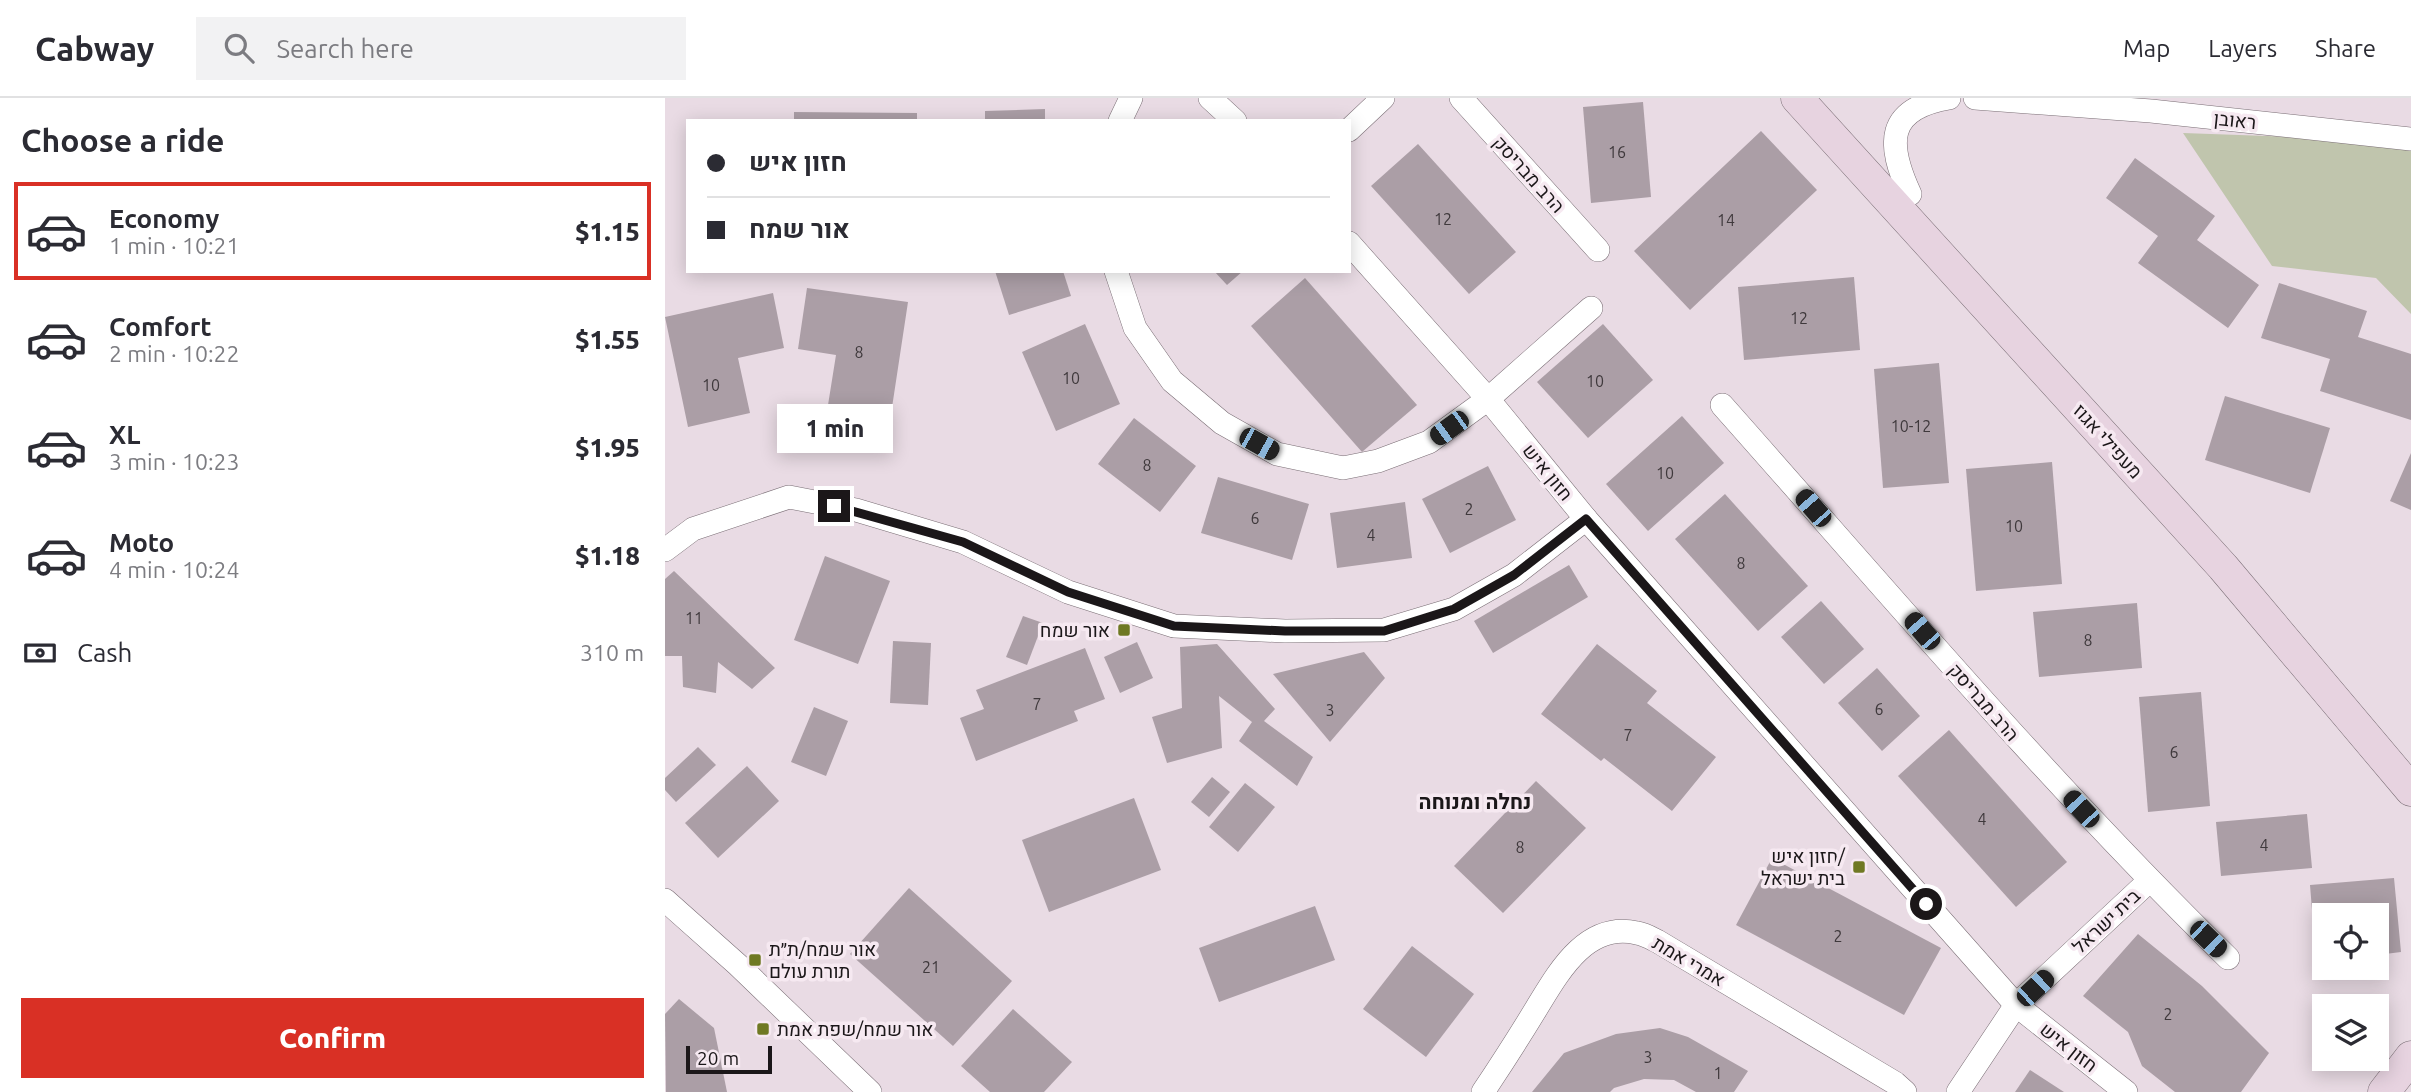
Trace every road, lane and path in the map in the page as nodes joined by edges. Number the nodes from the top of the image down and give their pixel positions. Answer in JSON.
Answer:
{"nodes":[{"id":1,"x":1131,"y":98,"type":"edge"},
{"id":2,"x":1210,"y":98,"type":"edge"},
{"id":3,"x":1383,"y":98,"type":"edge"},
{"id":4,"x":1461,"y":98,"type":"edge"},
{"id":5,"x":1797,"y":98,"type":"edge"},
{"id":6,"x":1823,"y":98,"type":"edge"},
{"id":7,"x":1949,"y":98,"type":"edge"},
{"id":8,"x":1975,"y":98,"type":"edge"},
{"id":9,"x":2149,"y":104,"type":"edge"},
{"id":10,"x":1121,"y":119,"type":"edge"},
{"id":11,"x":1233,"y":119,"type":"edge"},
{"id":12,"x":1351,"y":128,"type":"edge"},
{"id":13,"x":2411,"y":139,"type":"edge"},
{"id":14,"x":1910,"y":194,"type":"junction"},
{"id":15,"x":1351,"y":245,"type":"edge"},
{"id":16,"x":1598,"y":250,"type":"dead end"},
{"id":17,"x":1117,"y":273,"type":"edge"},
{"id":18,"x":1591,"y":308,"type":"dead end"},
{"id":19,"x":1488,"y":399,"type":"junction"},
{"id":20,"x":1722,"y":405,"type":"dead end"},
{"id":21,"x":1586,"y":519,"type":"junction"},
{"id":22,"x":665,"y":550,"type":"edge"},
{"id":23,"x":2411,"y":760,"type":"edge"},
{"id":24,"x":2411,"y":790,"type":"edge"},
{"id":25,"x":2149,"y":881,"type":"junction"},
{"id":26,"x":665,"y":900,"type":"edge"},
{"id":27,"x":2228,"y":958,"type":"dead end"},
{"id":28,"x":2016,"y":1005,"type":"junction"},
{"id":29,"x":2411,"y":1057,"type":"edge"},
{"id":30,"x":870,"y":1092,"type":"edge"},
{"id":31,"x":1483,"y":1092,"type":"edge"},
{"id":32,"x":1905,"y":1092,"type":"edge"},
{"id":33,"x":1958,"y":1092,"type":"edge"},
{"id":34,"x":2126,"y":1092,"type":"edge"},
{"id":35,"x":2384,"y":1092,"type":"edge"}],
"edges":[{"from":1,"to":10,"type":"street"},
{"from":2,"to":11,"type":"street"},
{"from":3,"to":12,"type":"street"},
{"from":4,"to":16,"type":"street","name":"הרב מבריסק"},
{"from":5,"to":24,"type":"street","name":"מעפילי אגוז"},
{"from":6,"to":14,"type":"street","name":"מעפילי אגוז"},
{"from":7,"to":14,"type":"street"},
{"from":8,"to":9,"type":"street","name":"ראובן"},
{"from":9,"to":13,"type":"street","name":"ראובן"},
{"from":14,"to":23,"type":"street","name":"מעפילי אגוז"},
{"from":15,"to":19,"type":"street","name":"חזון איש"},
{"from":17,"to":19,"type":"street"},
{"from":18,"to":19,"type":"street"},
{"from":19,"to":21,"type":"street","name":"חזון איש"},
{"from":20,"to":25,"type":"street","name":"הרב מבריסק"},
{"from":21,"to":22,"type":"street"},
{"from":21,"to":28,"type":"street","name":"חזון איש"},
{"from":25,"to":27,"type":"street","name":"הרב מבריסק"},
{"from":25,"to":28,"type":"street","name":"בית ישראל"},
{"from":26,"to":30,"type":"street"},
{"from":28,"to":33,"type":"street","name":"בית ישראל"},
{"from":28,"to":34,"type":"street","name":"חזון איש"},
{"from":29,"to":35,"type":"street"},
{"from":31,"to":32,"type":"street","name":"אמרי אמת"}]}
